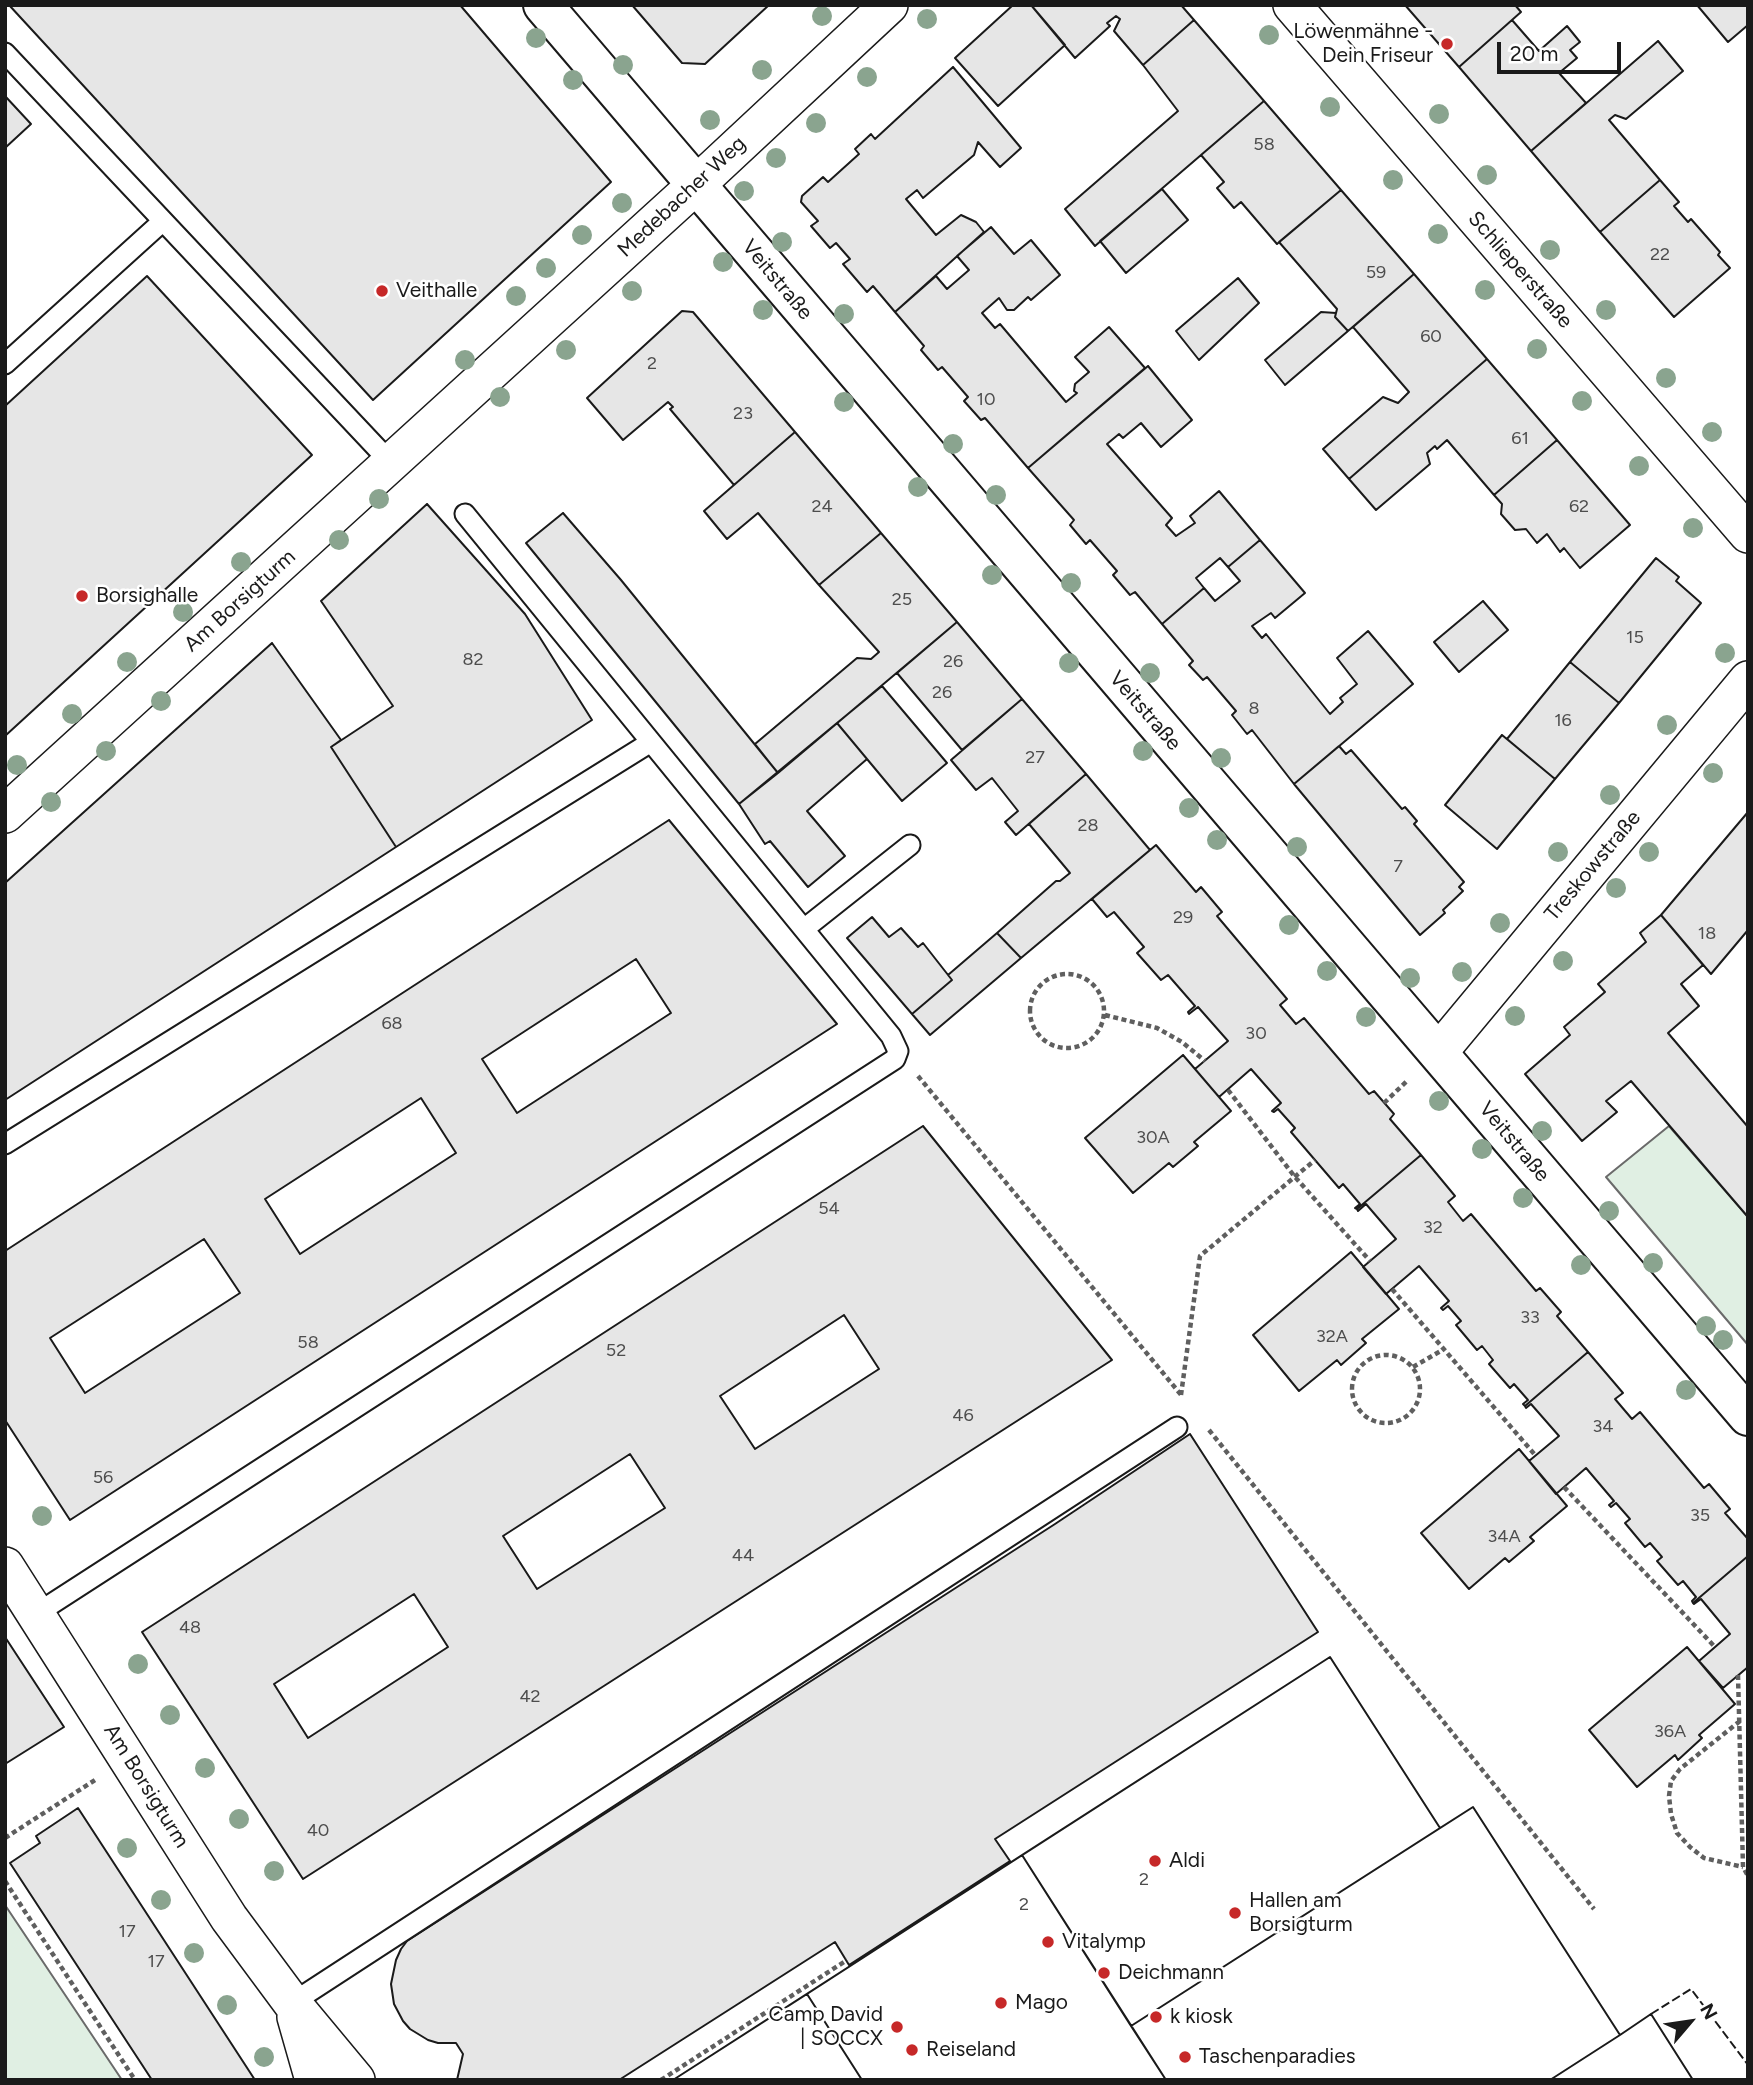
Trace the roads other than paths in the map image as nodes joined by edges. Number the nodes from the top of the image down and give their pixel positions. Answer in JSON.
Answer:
{"nodes":[{"id":1,"x":543,"y":5,"type":"edge"},
{"id":2,"x":889,"y":5,"type":"edge"},
{"id":3,"x":1292,"y":5,"type":"edge"},
{"id":4,"x":5,"y":52,"type":"edge"},
{"id":5,"x":696,"y":185,"type":"junction"},
{"id":6,"x":163,"y":221,"type":"junction"},
{"id":7,"x":5,"y":364,"type":"edge"},
{"id":8,"x":474,"y":387,"type":"joint"},
{"id":9,"x":391,"y":463,"type":"junction"},
{"id":10,"x":465,"y":514,"type":"dead end"},
{"id":11,"x":1748,"y":534,"type":"edge"},
{"id":12,"x":1748,"y":680,"type":"edge"},
{"id":13,"x":651,"y":742,"type":"junction"},
{"id":14,"x":5,"y":814,"type":"edge"},
{"id":15,"x":910,"y":845,"type":"dead end"},
{"id":16,"x":804,"y":929,"type":"junction"},
{"id":17,"x":1438,"y":1053,"type":"junction"},
{"id":18,"x":5,"y":1144,"type":"edge"},
{"id":19,"x":1748,"y":1416,"type":"edge"},
{"id":20,"x":1177,"y":1427,"type":"road end"},
{"id":21,"x":5,"y":1566,"type":"edge"},
{"id":22,"x":36,"y":1614,"type":"junction"},
{"id":23,"x":292,"y":2003,"type":"junction"},
{"id":24,"x":314,"y":2080,"type":"edge"},
{"id":25,"x":356,"y":2080,"type":"edge"}],
"edges":[{"from":1,"to":5,"type":"street","name":"Veitstraße"},
{"from":2,"to":5,"type":"street","name":"Medebacher Weg"},
{"from":3,"to":11,"type":"street","name":"Schlieperstraße"},
{"from":4,"to":6,"type":"lane"},
{"from":5,"to":8,"type":"street","name":"Medebacher Weg"},
{"from":5,"to":17,"type":"street","name":"Veitstraße"},
{"from":6,"to":7,"type":"lane"},
{"from":6,"to":9,"type":"lane"},
{"from":8,"to":9,"type":"street","name":"Am Borsigturm"},
{"from":9,"to":14,"type":"street","name":"Am Borsigturm"},
{"from":10,"to":13,"type":"lane"},
{"from":12,"to":17,"type":"street","name":"Treskowstraße"},
{"from":13,"to":16,"type":"lane"},
{"from":13,"to":18,"type":"lane"},
{"from":15,"to":16,"type":"lane"},
{"from":16,"to":22,"type":"lane"},
{"from":17,"to":19,"type":"street","name":"Veitstraße"},
{"from":20,"to":23,"type":"lane"},
{"from":21,"to":22,"type":"street","name":"Am Borsigturm"},
{"from":22,"to":23,"type":"street","name":"Am Borsigturm"},
{"from":23,"to":24,"type":"street","name":"Am Borsigturm"},
{"from":23,"to":25,"type":"street","name":"Am Borsigturm"}]}
